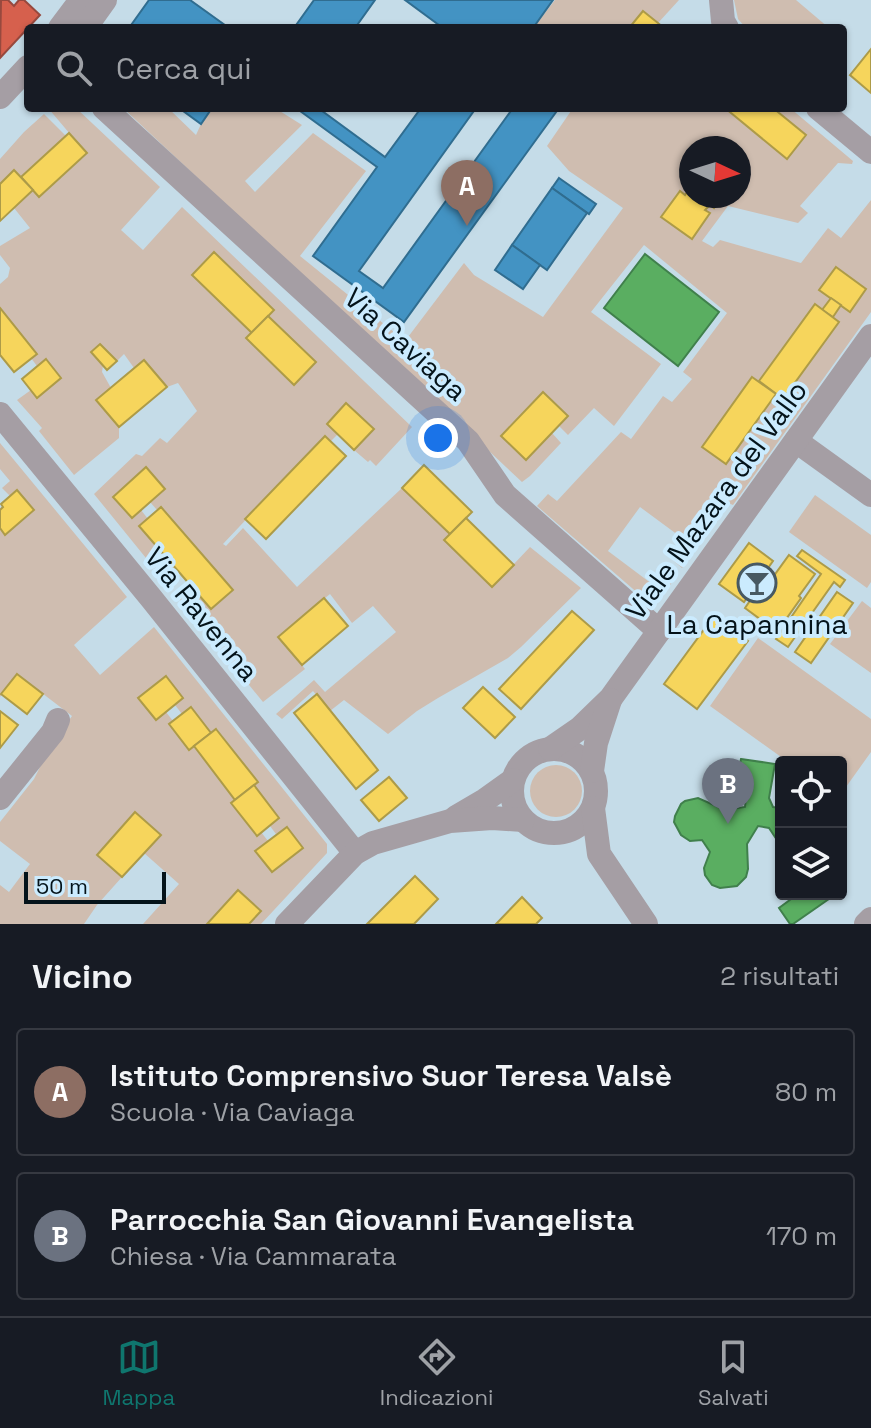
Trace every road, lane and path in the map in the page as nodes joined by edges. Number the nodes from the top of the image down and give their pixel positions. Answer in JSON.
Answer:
{"nodes":[{"id":1,"x":81,"y":0,"type":"edge"},
{"id":2,"x":105,"y":0,"type":"edge"},
{"id":3,"x":721,"y":0,"type":"edge"},
{"id":4,"x":63,"y":24,"type":"edge"},
{"id":5,"x":88,"y":24,"type":"edge"},
{"id":6,"x":725,"y":24,"type":"edge"},
{"id":7,"x":24,"y":71,"type":"edge"},
{"id":8,"x":0,"y":97,"type":"edge"},
{"id":9,"x":108,"y":112,"type":"edge"},
{"id":10,"x":823,"y":112,"type":"edge"},
{"id":11,"x":871,"y":152,"type":"edge"},
{"id":12,"x":871,"y":336,"type":"edge"},
{"id":13,"x":0,"y":414,"type":"edge"},
{"id":14,"x":796,"y":441,"type":"junction"},
{"id":15,"x":871,"y":495,"type":"edge"},
{"id":16,"x":659,"y":631,"type":"junction"},
{"id":17,"x":611,"y":698,"type":"junction"},
{"id":18,"x":58,"y":720,"type":"dead end"},
{"id":19,"x":550,"y":749,"type":"junction"},
{"id":20,"x":592,"y":771,"type":"junction"},
{"id":21,"x":513,"y":780,"type":"junction"},
{"id":22,"x":0,"y":798,"type":"edge"},
{"id":23,"x":593,"y":808,"type":"junction"},
{"id":24,"x":523,"y":820,"type":"junction"},
{"id":25,"x":450,"y":821,"type":"junction"},
{"id":26,"x":559,"y":834,"type":"junction"},
{"id":27,"x":355,"y":853,"type":"junction"},
{"id":28,"x":599,"y":854,"type":"junction"},
{"id":29,"x":871,"y":919,"type":"edge"},
{"id":30,"x":287,"y":924,"type":"edge"},
{"id":31,"x":646,"y":924,"type":"edge"},
{"id":32,"x":866,"y":924,"type":"edge"}],
"edges":[{"from":1,"to":4,"type":"street"},
{"from":2,"to":5,"type":"street"},
{"from":3,"to":6,"type":"street"},
{"from":7,"to":8,"type":"street"},
{"from":9,"to":16,"type":"street","name":"Via Caviaga"},
{"from":10,"to":11,"type":"street"},
{"from":12,"to":14,"type":"street","name":"Viale Mazara del Vallo"},
{"from":13,"to":27,"type":"street","name":"Via Ravenna"},
{"from":14,"to":15,"type":"street"},
{"from":14,"to":16,"type":"street","name":"Viale Mazara del Vallo"},
{"from":16,"to":17,"type":"street","name":"Viale Mazara del Vallo"},
{"from":17,"to":19,"type":"street","name":"Viale Mazara del Vallo"},
{"from":17,"to":20,"type":"street","name":"Viale Mazara del Vallo"},
{"from":18,"to":22,"type":"street"},
{"from":19,"to":20,"type":"street"},
{"from":19,"to":21,"type":"street"},
{"from":20,"to":23,"type":"street"},
{"from":21,"to":24,"type":"street"},
{"from":21,"to":25,"type":"street"},
{"from":23,"to":26,"type":"street"},
{"from":23,"to":28,"type":"street"},
{"from":24,"to":25,"type":"street"},
{"from":24,"to":26,"type":"street"},
{"from":25,"to":27,"type":"street"},
{"from":26,"to":28,"type":"street"},
{"from":27,"to":30,"type":"street"},
{"from":28,"to":31,"type":"street"},
{"from":29,"to":32,"type":"street"}]}
